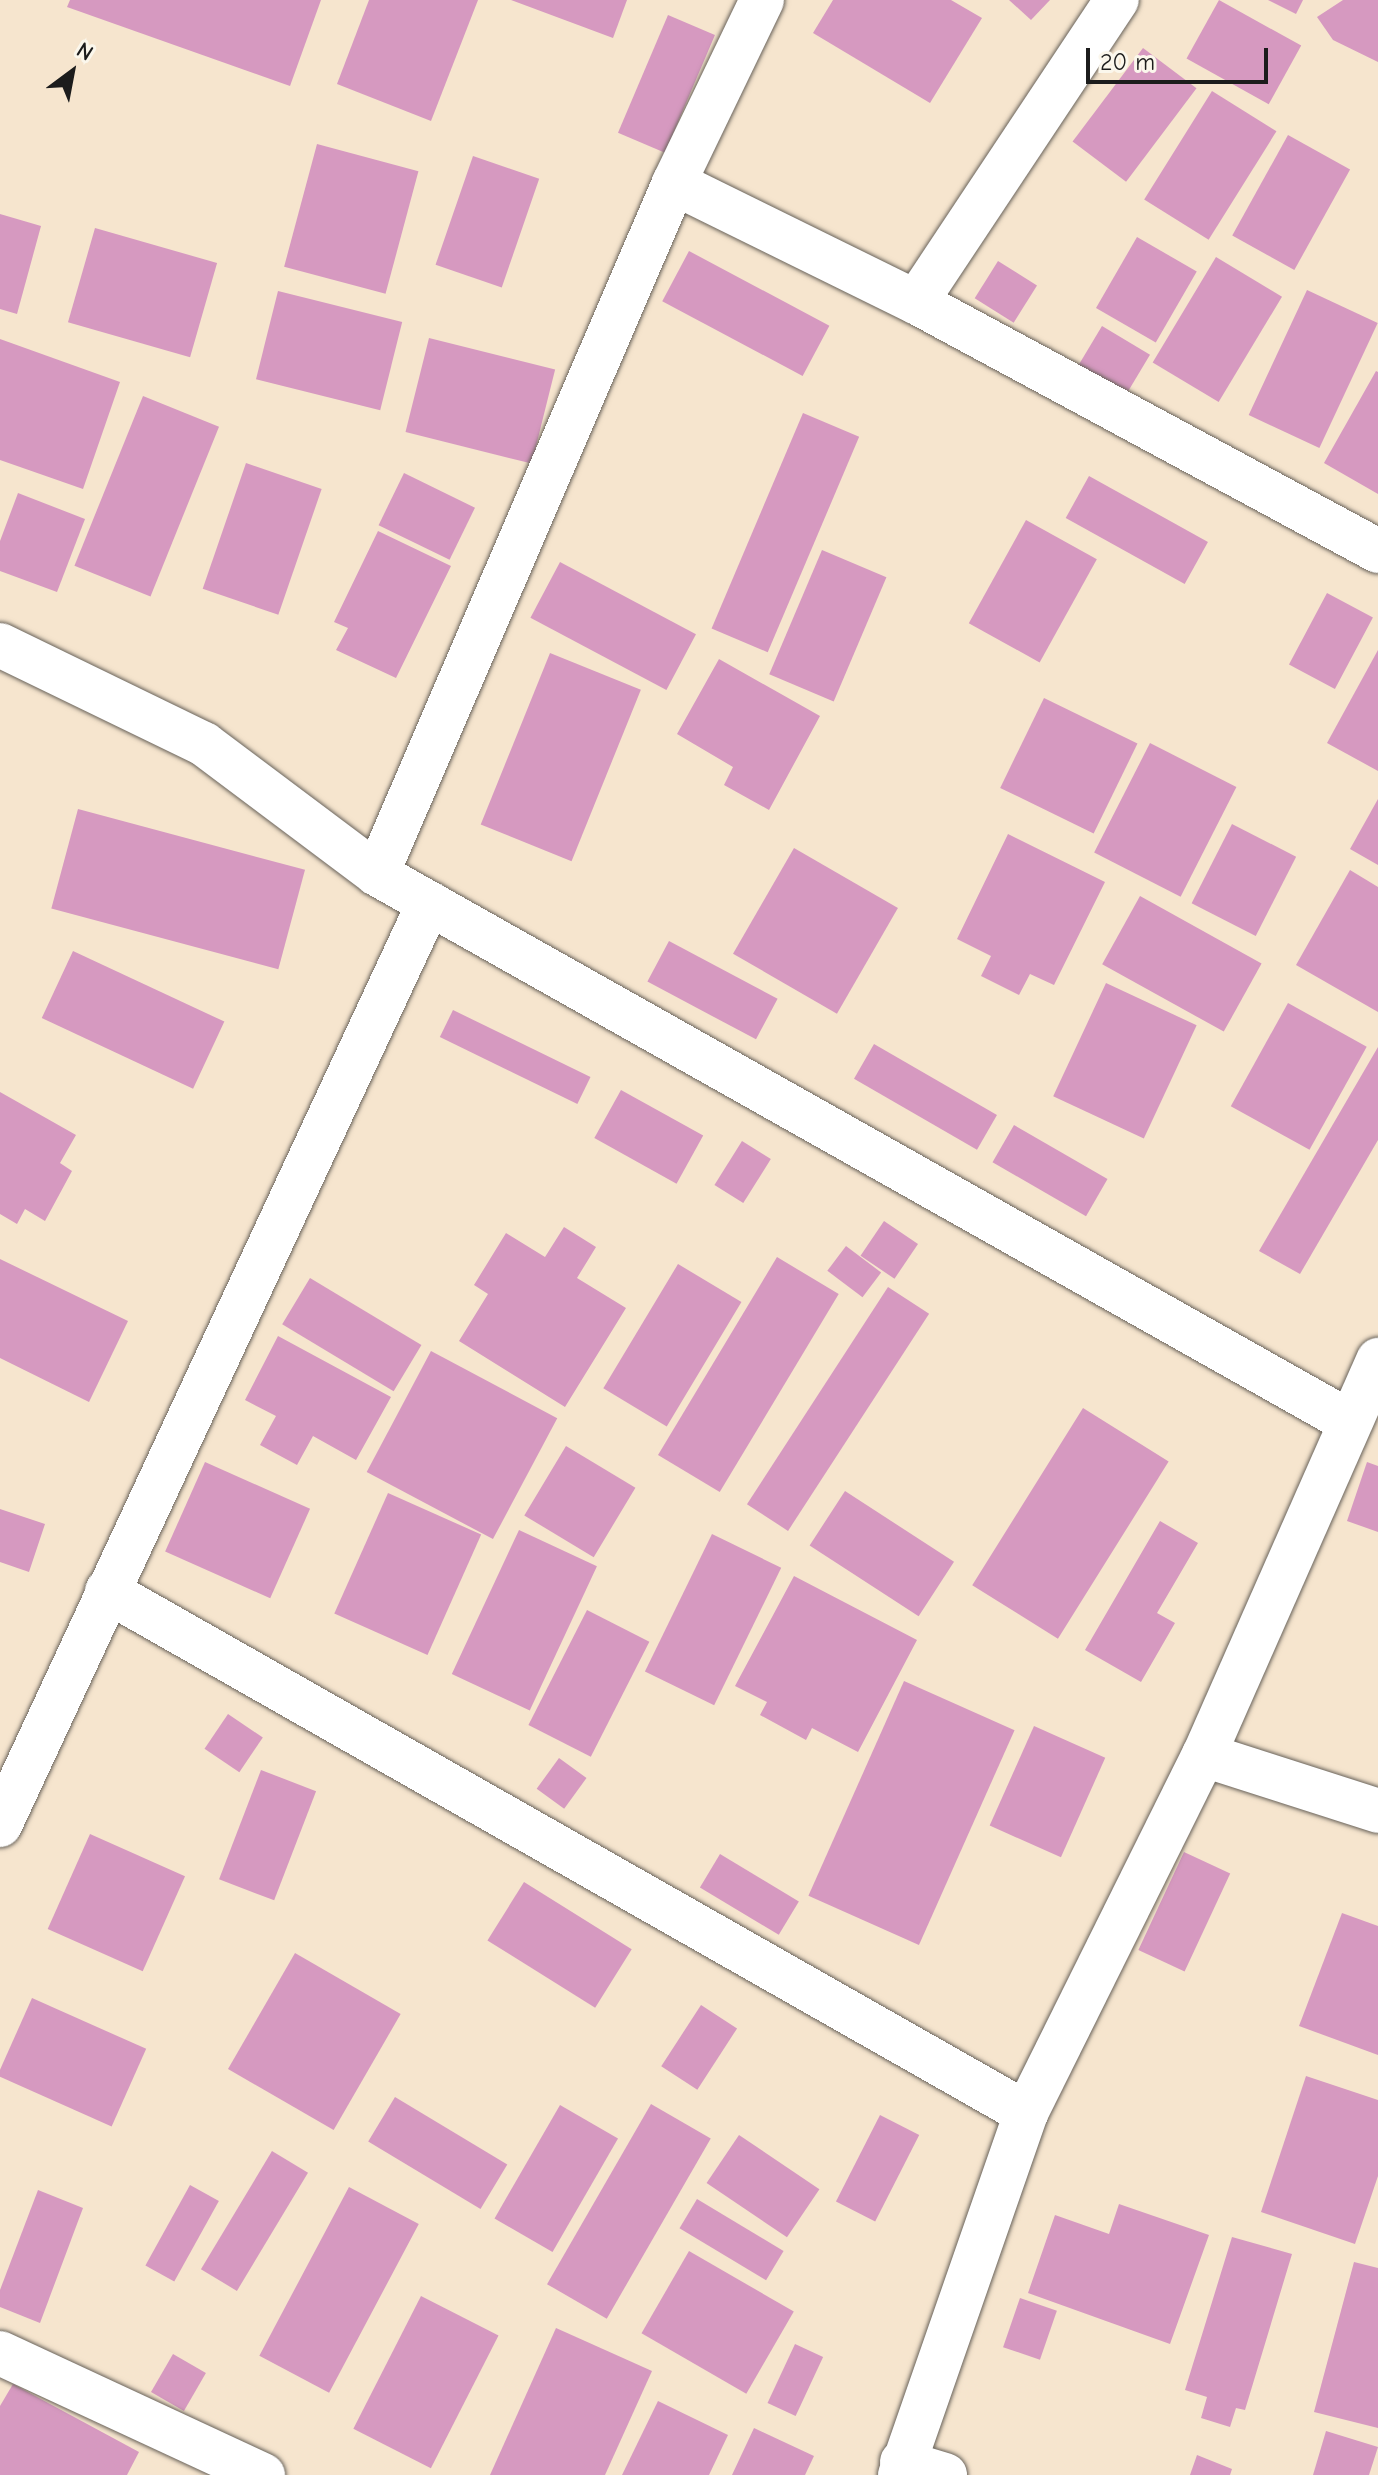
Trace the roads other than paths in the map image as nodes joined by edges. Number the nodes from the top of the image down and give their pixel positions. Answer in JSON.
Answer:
{"nodes":[{"id":1,"x":762,"y":0,"type":"edge"},
{"id":2,"x":1117,"y":0,"type":"edge"},
{"id":3,"x":674,"y":183,"type":"junction"},
{"id":4,"x":916,"y":302,"type":"junction"},
{"id":5,"x":1378,"y":551,"type":"edge"},
{"id":6,"x":0,"y":645,"type":"edge"},
{"id":7,"x":377,"y":874,"type":"junction"},
{"id":8,"x":429,"y":903,"type":"junction"},
{"id":9,"x":1378,"y":1360,"type":"edge"},
{"id":10,"x":1350,"y":1422,"type":"junction"},
{"id":11,"x":107,"y":1591,"type":"junction"},
{"id":12,"x":1204,"y":1755,"type":"junction"},
{"id":13,"x":1378,"y":1811,"type":"edge"},
{"id":14,"x":0,"y":1825,"type":"edge"},
{"id":15,"x":1026,"y":2113,"type":"junction"},
{"id":16,"x":0,"y":2353,"type":"edge"},
{"id":17,"x":901,"y":2469,"type":"edge"},
{"id":18,"x":263,"y":2475,"type":"edge"},
{"id":19,"x":945,"y":2475,"type":"edge"}],
"edges":[{"from":1,"to":3,"type":"street"},
{"from":2,"to":4,"type":"street"},
{"from":3,"to":4,"type":"street"},
{"from":3,"to":7,"type":"street"},
{"from":4,"to":5,"type":"street"},
{"from":6,"to":7,"type":"street"},
{"from":7,"to":8,"type":"street"},
{"from":8,"to":10,"type":"street"},
{"from":8,"to":11,"type":"street"},
{"from":9,"to":10,"type":"street"},
{"from":10,"to":12,"type":"street"},
{"from":11,"to":14,"type":"street"},
{"from":11,"to":15,"type":"street"},
{"from":12,"to":13,"type":"street"},
{"from":12,"to":15,"type":"street"},
{"from":15,"to":17,"type":"street"},
{"from":16,"to":18,"type":"street"},
{"from":17,"to":19,"type":"street"}]}
